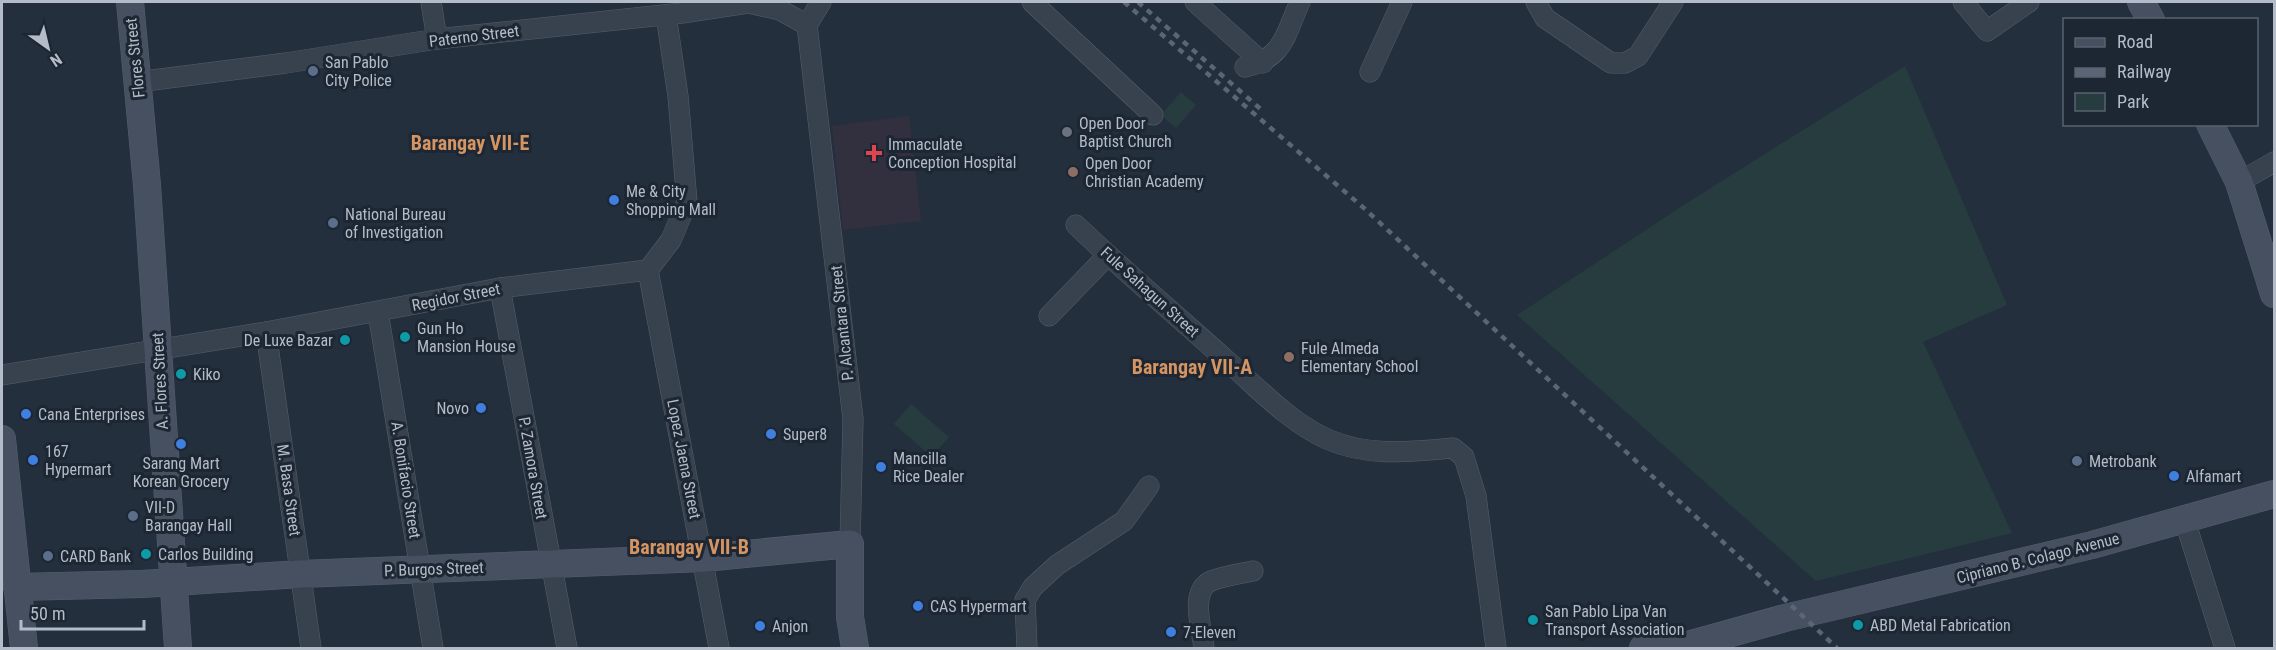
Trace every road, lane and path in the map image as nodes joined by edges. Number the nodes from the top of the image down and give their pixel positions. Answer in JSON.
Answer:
{"nodes":[{"id":1,"x":130,"y":2,"type":"edge"},
{"id":2,"x":431,"y":2,"type":"edge"},
{"id":3,"x":748,"y":2,"type":"edge"},
{"id":4,"x":821,"y":2,"type":"edge"},
{"id":5,"x":1032,"y":2,"type":"edge"},
{"id":6,"x":1195,"y":2,"type":"edge"},
{"id":7,"x":1300,"y":2,"type":"edge"},
{"id":8,"x":1402,"y":2,"type":"edge"},
{"id":9,"x":1536,"y":2,"type":"edge"},
{"id":10,"x":1673,"y":2,"type":"edge"},
{"id":11,"x":1963,"y":2,"type":"edge"},
{"id":12,"x":2029,"y":2,"type":"edge"},
{"id":13,"x":2141,"y":2,"type":"edge"},
{"id":14,"x":666,"y":15,"type":"junction"},
{"id":15,"x":2150,"y":18,"type":"edge"},
{"id":16,"x":807,"y":25,"type":"junction"},
{"id":17,"x":437,"y":39,"type":"junction"},
{"id":18,"x":1370,"y":72,"type":"dead end"},
{"id":19,"x":137,"y":82,"type":"junction"},
{"id":20,"x":141,"y":114,"type":"joint"},
{"id":21,"x":1153,"y":115,"type":"dead end"},
{"id":22,"x":2211,"y":126,"type":"edge"},
{"id":23,"x":2274,"y":162,"type":"edge"},
{"id":24,"x":2239,"y":182,"type":"junction"},
{"id":25,"x":1076,"y":225,"type":"dead end"},
{"id":26,"x":1108,"y":255,"type":"junction"},
{"id":27,"x":648,"y":270,"type":"junction"},
{"id":28,"x":500,"y":288,"type":"junction"},
{"id":29,"x":2274,"y":294,"type":"edge"},
{"id":30,"x":378,"y":312,"type":"junction"},
{"id":31,"x":1049,"y":316,"type":"dead end"},
{"id":32,"x":266,"y":332,"type":"junction"},
{"id":33,"x":157,"y":350,"type":"junction"},
{"id":34,"x":2,"y":375,"type":"edge"},
{"id":35,"x":2,"y":440,"type":"edge"},
{"id":36,"x":1149,"y":486,"type":"dead end"},
{"id":37,"x":2274,"y":494,"type":"edge"},
{"id":38,"x":2185,"y":521,"type":"junction"},
{"id":39,"x":850,"y":544,"type":"junction"},
{"id":40,"x":704,"y":558,"type":"junction"},
{"id":41,"x":551,"y":565,"type":"junction"},
{"id":42,"x":420,"y":570,"type":"junction"},
{"id":43,"x":1252,"y":570,"type":"dead end"},
{"id":44,"x":301,"y":574,"type":"junction"},
{"id":45,"x":172,"y":583,"type":"junction"},
{"id":46,"x":17,"y":587,"type":"junction"},
{"id":47,"x":11,"y":620,"type":"edge"},
{"id":48,"x":1754,"y":639,"type":"edge"},
{"id":49,"x":24,"y":648,"type":"edge"},
{"id":50,"x":178,"y":648,"type":"edge"},
{"id":51,"x":311,"y":648,"type":"edge"},
{"id":52,"x":433,"y":648,"type":"edge"},
{"id":53,"x":567,"y":648,"type":"edge"},
{"id":54,"x":719,"y":648,"type":"edge"},
{"id":55,"x":855,"y":648,"type":"edge"},
{"id":56,"x":1027,"y":648,"type":"edge"},
{"id":57,"x":1204,"y":648,"type":"edge"},
{"id":58,"x":1496,"y":648,"type":"edge"},
{"id":59,"x":1643,"y":648,"type":"edge"},
{"id":60,"x":1670,"y":648,"type":"edge"},
{"id":61,"x":1677,"y":648,"type":"edge"},
{"id":62,"x":2225,"y":648,"type":"edge"}],
"edges":[{"from":1,"to":19,"type":"street","name":"Flores Street"},
{"from":2,"to":17,"type":"street"},
{"from":3,"to":14,"type":"street","name":"Paterno Street"},
{"from":3,"to":16,"type":"street","name":"Paterno Street"},
{"from":4,"to":16,"type":"street"},
{"from":5,"to":21,"type":"street"},
{"from":6,"to":7,"type":"street"},
{"from":8,"to":18,"type":"street"},
{"from":9,"to":10,"type":"street"},
{"from":11,"to":12,"type":"street"},
{"from":13,"to":15,"type":"street"},
{"from":14,"to":17,"type":"street","name":"Paterno Street"},
{"from":14,"to":27,"type":"street"},
{"from":16,"to":39,"type":"street","name":"P. Alcantara Street"},
{"from":17,"to":19,"type":"street","name":"Paterno Street"},
{"from":19,"to":20,"type":"street","name":"Flores Street"},
{"from":20,"to":33,"type":"street","name":"A. Flores Street"},
{"from":22,"to":24,"type":"street"},
{"from":23,"to":24,"type":"street"},
{"from":24,"to":29,"type":"street"},
{"from":25,"to":26,"type":"street","name":"Fule Sahagun Street"},
{"from":26,"to":31,"type":"street"},
{"from":26,"to":58,"type":"street","name":"Fule Sahagun Street"},
{"from":27,"to":28,"type":"street","name":"Regidor Street"},
{"from":27,"to":40,"type":"street","name":"Lopez Jaena Street"},
{"from":28,"to":30,"type":"street","name":"Regidor Street"},
{"from":28,"to":41,"type":"street","name":"P. Zamora Street"},
{"from":30,"to":32,"type":"street","name":"Regidor Street"},
{"from":30,"to":42,"type":"street","name":"A. Bonifacio Street"},
{"from":32,"to":33,"type":"street","name":"Regidor Street"},
{"from":32,"to":44,"type":"street","name":"M. Basa Street"},
{"from":33,"to":34,"type":"street","name":"Regidor Street"},
{"from":33,"to":45,"type":"street","name":"A. Flores Street"},
{"from":35,"to":46,"type":"street"},
{"from":36,"to":56,"type":"street"},
{"from":37,"to":38,"type":"street","name":"Cipriano B. Colago Avenue"},
{"from":38,"to":48,"type":"street","name":"Cipriano B. Colago Avenue"},
{"from":38,"to":62,"type":"street"},
{"from":39,"to":40,"type":"street","name":"P. Burgos Street"},
{"from":39,"to":55,"type":"street","name":"P. Alcantara Street"},
{"from":40,"to":41,"type":"street","name":"P. Burgos Street"},
{"from":40,"to":54,"type":"street","name":"Lopez Jaena Street"},
{"from":41,"to":42,"type":"street","name":"P. Burgos Street"},
{"from":41,"to":53,"type":"street","name":"P. Zamora Street"},
{"from":42,"to":44,"type":"street","name":"P. Burgos Street"},
{"from":42,"to":52,"type":"street","name":"A. Bonifacio Street"},
{"from":43,"to":57,"type":"street"},
{"from":44,"to":45,"type":"street","name":"P. Burgos Street"},
{"from":44,"to":51,"type":"street","name":"M. Basa Street"},
{"from":45,"to":46,"type":"street","name":"P. Burgos Street"},
{"from":45,"to":50,"type":"street","name":"A. Flores Street"},
{"from":46,"to":47,"type":"street"},
{"from":47,"to":49,"type":"street"},
{"from":48,"to":61,"type":"street","name":"Cipriano B. Colago Avenue"},
{"from":59,"to":60,"type":"street"}]}
